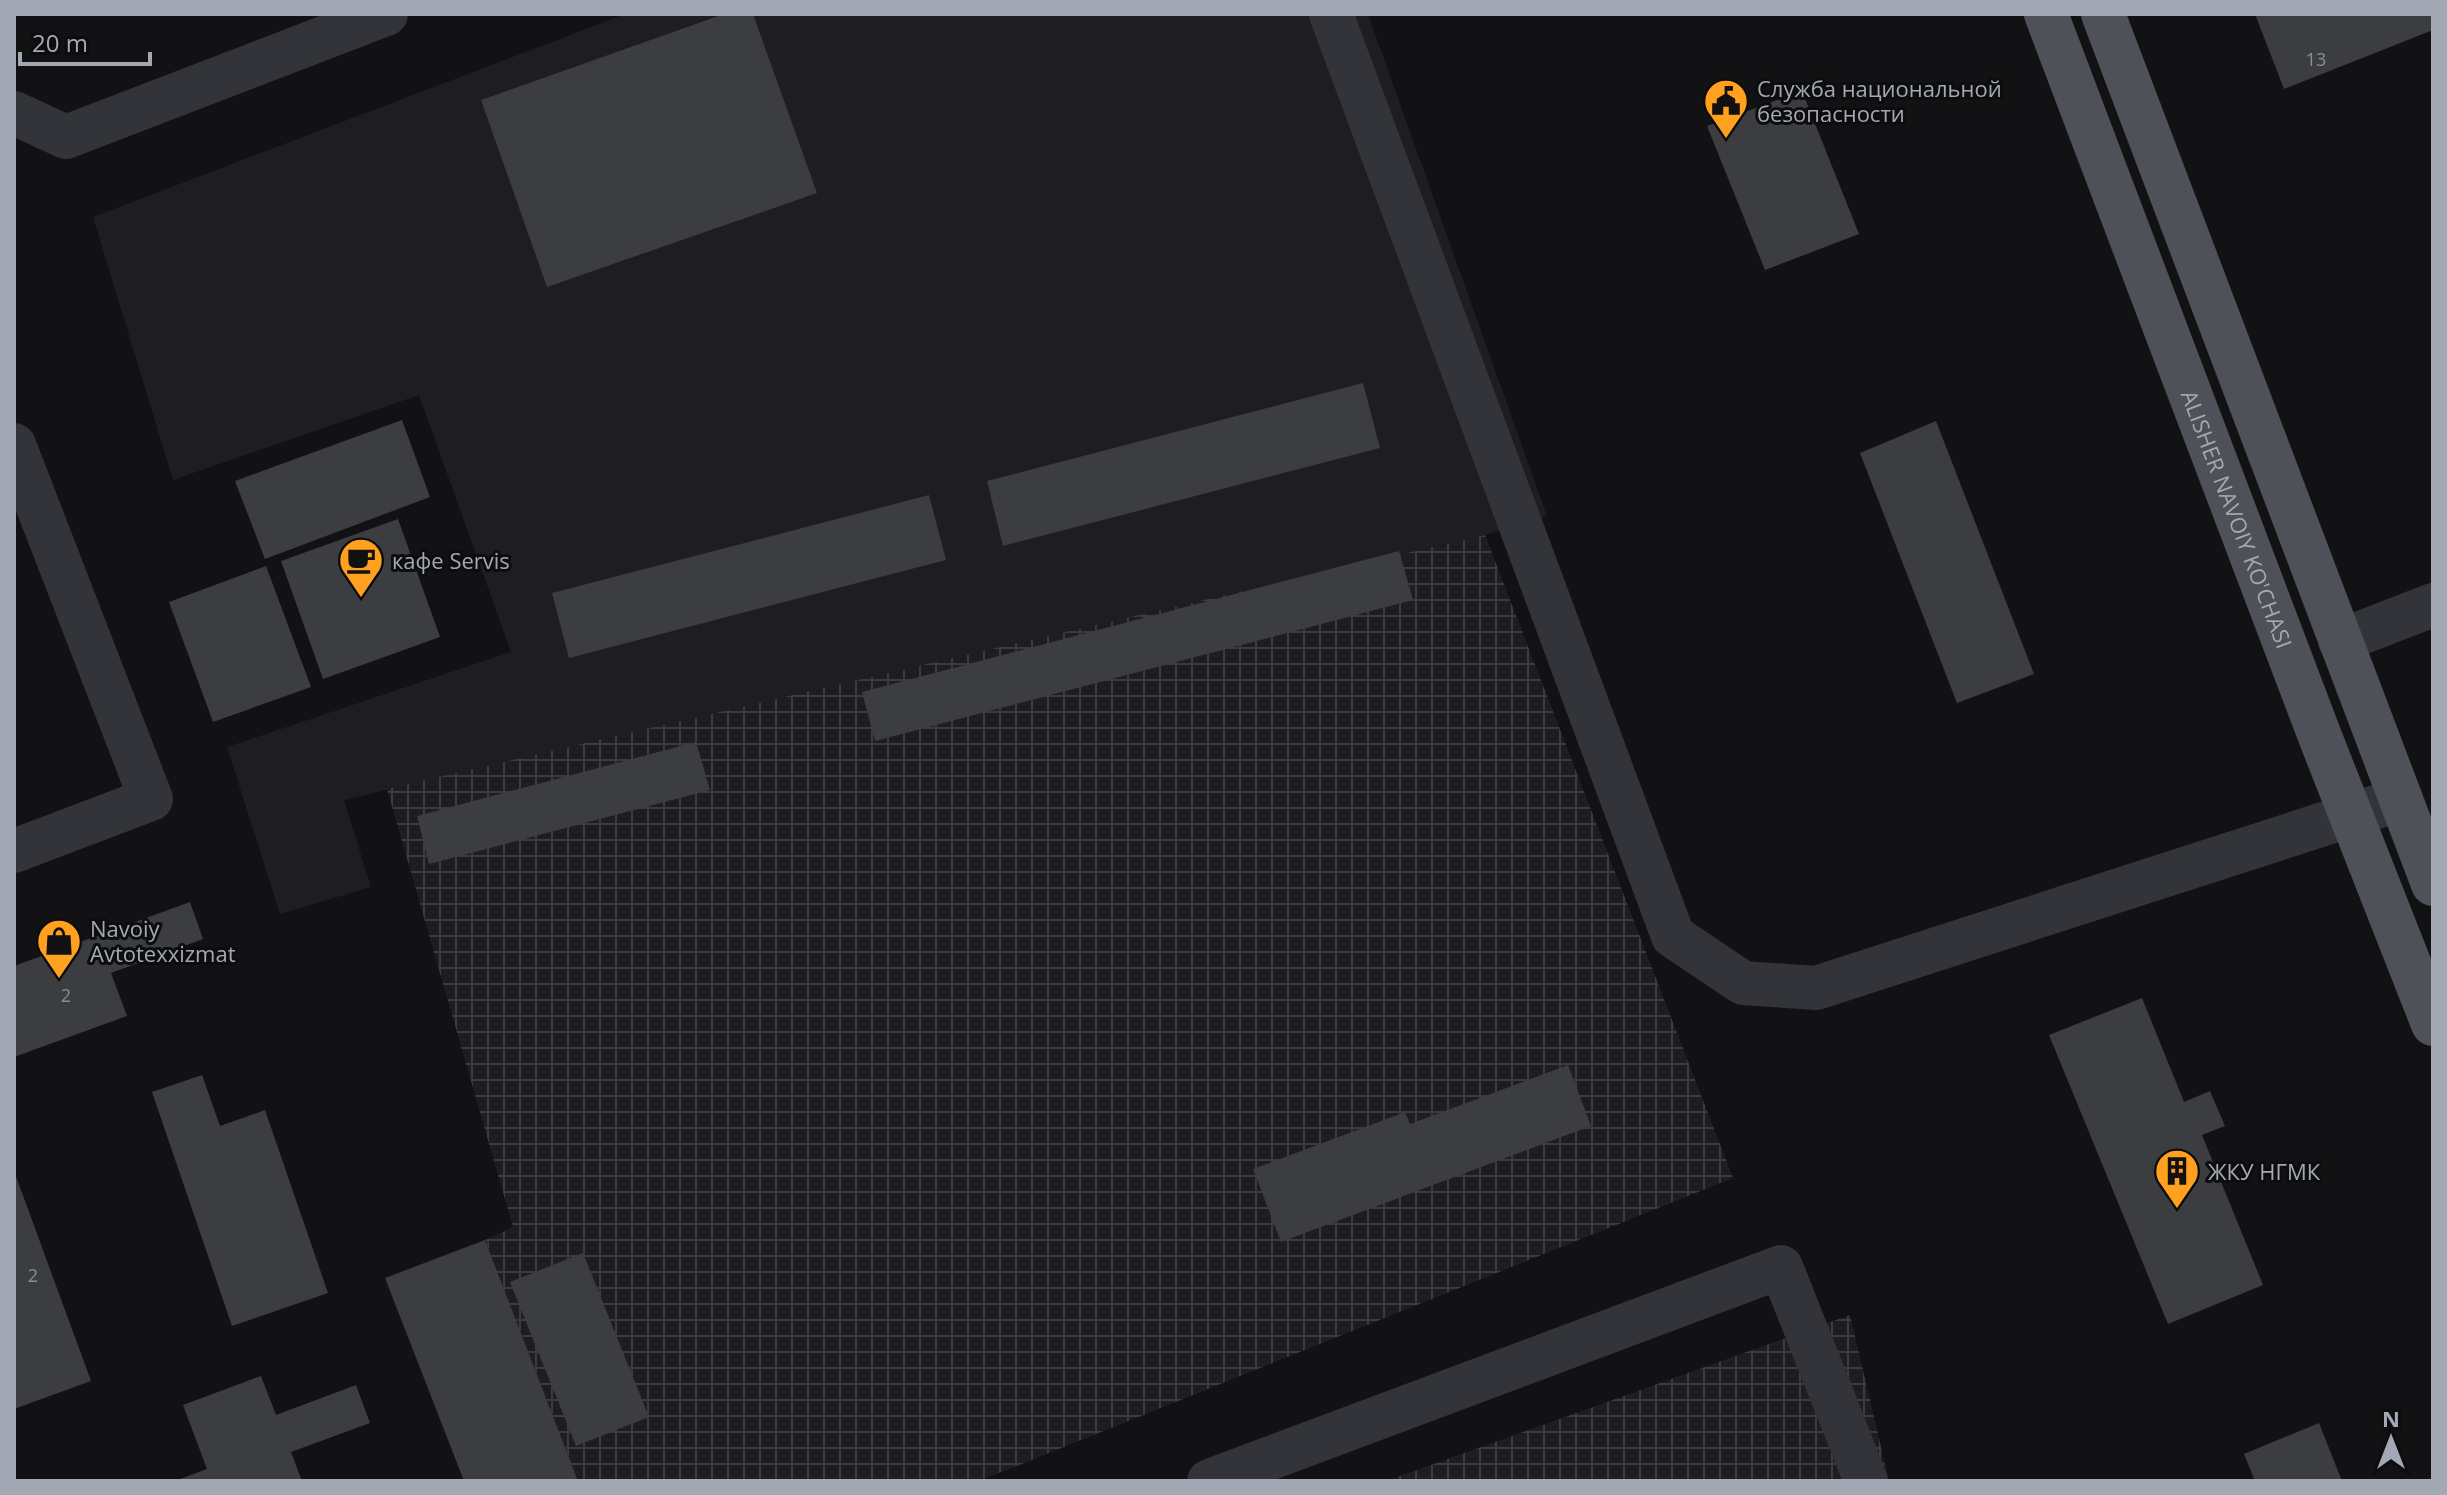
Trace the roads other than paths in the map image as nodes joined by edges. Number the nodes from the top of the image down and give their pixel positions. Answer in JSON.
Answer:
{"nodes":[{"id":1,"x":386,"y":14,"type":"edge"},
{"id":2,"x":1331,"y":14,"type":"edge"},
{"id":3,"x":2046,"y":14,"type":"edge"},
{"id":4,"x":2103,"y":14,"type":"edge"},
{"id":5,"x":14,"y":113,"type":"edge"},
{"id":6,"x":14,"y":445,"type":"edge"},
{"id":7,"x":2433,"y":605,"type":"edge"},
{"id":8,"x":2340,"y":641,"type":"junction"},
{"id":9,"x":2401,"y":799,"type":"junction"},
{"id":10,"x":2351,"y":815,"type":"junction"},
{"id":11,"x":14,"y":851,"type":"edge"},
{"id":12,"x":2433,"y":884,"type":"edge"},
{"id":13,"x":2433,"y":1024,"type":"edge"},
{"id":14,"x":1854,"y":1478,"type":"edge"},
{"id":15,"x":1209,"y":1481,"type":"edge"}],
"edges":[{"from":1,"to":5,"type":"street"},
{"from":2,"to":10,"type":"street"},
{"from":3,"to":10,"type":"main road","name":"ALISHER NAVOIY KO'CHASI"},
{"from":4,"to":8,"type":"main road"},
{"from":6,"to":11,"type":"street"},
{"from":7,"to":8,"type":"street"},
{"from":8,"to":9,"type":"main road"},
{"from":9,"to":10,"type":"street"},
{"from":9,"to":12,"type":"main road"},
{"from":10,"to":13,"type":"main road","name":"ALISHER NAVOIY KO'CHASI"},
{"from":14,"to":15,"type":"street"}]}
